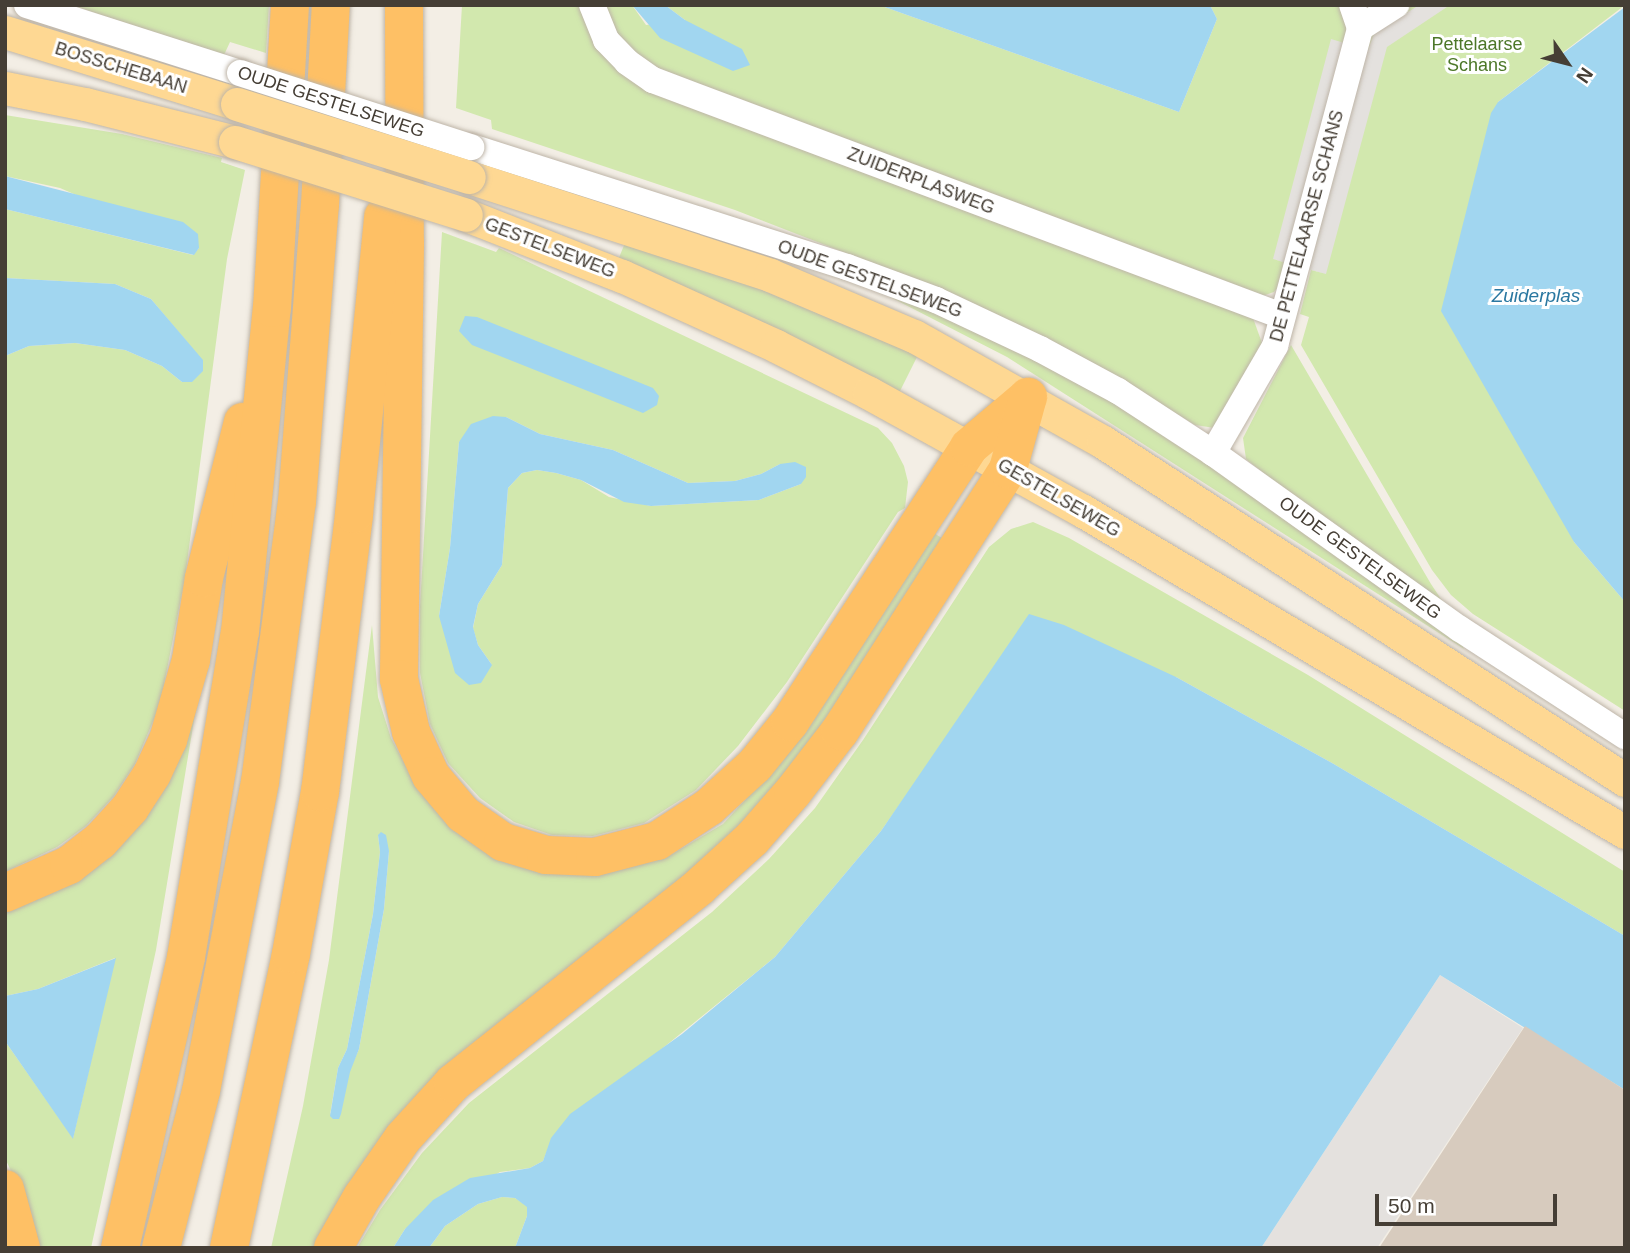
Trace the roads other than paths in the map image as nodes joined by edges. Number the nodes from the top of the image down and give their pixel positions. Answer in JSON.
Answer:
{"nodes":[{"id":1,"x":27,"y":5,"type":"edge"},
{"id":2,"x":290,"y":5,"type":"edge"},
{"id":3,"x":331,"y":5,"type":"edge"},
{"id":4,"x":404,"y":5,"type":"edge"},
{"id":5,"x":592,"y":5,"type":"edge"},
{"id":6,"x":1396,"y":5,"type":"edge"},
{"id":7,"x":1356,"y":17,"type":"edge"},
{"id":8,"x":5,"y":32,"type":"edge"},
{"id":9,"x":5,"y":88,"type":"edge"},
{"id":10,"x":239,"y":89,"type":"junction"},
{"id":11,"x":470,"y":162,"type":"junction"},
{"id":12,"x":272,"y":308,"type":"junction"},
{"id":13,"x":1282,"y":316,"type":"junction"},
{"id":14,"x":1028,"y":397,"type":"junction"},
{"id":15,"x":969,"y":447,"type":"junction"},
{"id":16,"x":1213,"y":453,"type":"junction"},
{"id":17,"x":1008,"y":468,"type":"junction"},
{"id":18,"x":1625,"y":736,"type":"edge"},
{"id":19,"x":1625,"y":780,"type":"edge"},
{"id":20,"x":1625,"y":832,"type":"edge"},
{"id":21,"x":5,"y":893,"type":"edge"},
{"id":22,"x":5,"y":1189,"type":"edge"},
{"id":23,"x":21,"y":1248,"type":"edge"},
{"id":24,"x":120,"y":1248,"type":"edge"},
{"id":25,"x":162,"y":1248,"type":"edge"},
{"id":26,"x":229,"y":1248,"type":"edge"},
{"id":27,"x":333,"y":1248,"type":"edge"}],
"edges":[{"from":1,"to":10,"type":"street","name":"OUDE GESTELSEWEG"},
{"from":2,"to":12,"type":"highway"},
{"from":3,"to":25,"type":"highway"},
{"from":4,"to":15,"type":"highway"},
{"from":4,"to":26,"type":"highway"},
{"from":5,"to":13,"type":"street","name":"ZUIDERPLASWEG"},
{"from":6,"to":7,"type":"street","name":"DE PETTELAARSE SCHANS"},
{"from":7,"to":13,"type":"street","name":"DE PETTELAARSE SCHANS"},
{"from":8,"to":10,"type":"main road","name":"BOSSCHEBAAN"},
{"from":9,"to":15,"type":"main road","name":"GESTELSEWEG","bridge":true},
{"from":10,"to":11,"type":"main road","name":"BOSSCHEBAAN","bridge":true},
{"from":11,"to":14,"type":"main road"},
{"from":11,"to":16,"type":"street","name":"OUDE GESTELSEWEG"},
{"from":12,"to":21,"type":"highway"},
{"from":12,"to":24,"type":"highway"},
{"from":13,"to":16,"type":"street","name":"DE PETTELAARSE SCHANS"},
{"from":14,"to":15,"type":"highway"},
{"from":14,"to":17,"type":"highway"},
{"from":14,"to":19,"type":"main road"},
{"from":15,"to":17,"type":"main road","name":"GESTELSEWEG"},
{"from":16,"to":18,"type":"street","name":"OUDE GESTELSEWEG"},
{"from":17,"to":20,"type":"main road","name":"GESTELSEWEG"},
{"from":17,"to":27,"type":"highway"},
{"from":22,"to":23,"type":"highway"}]}
